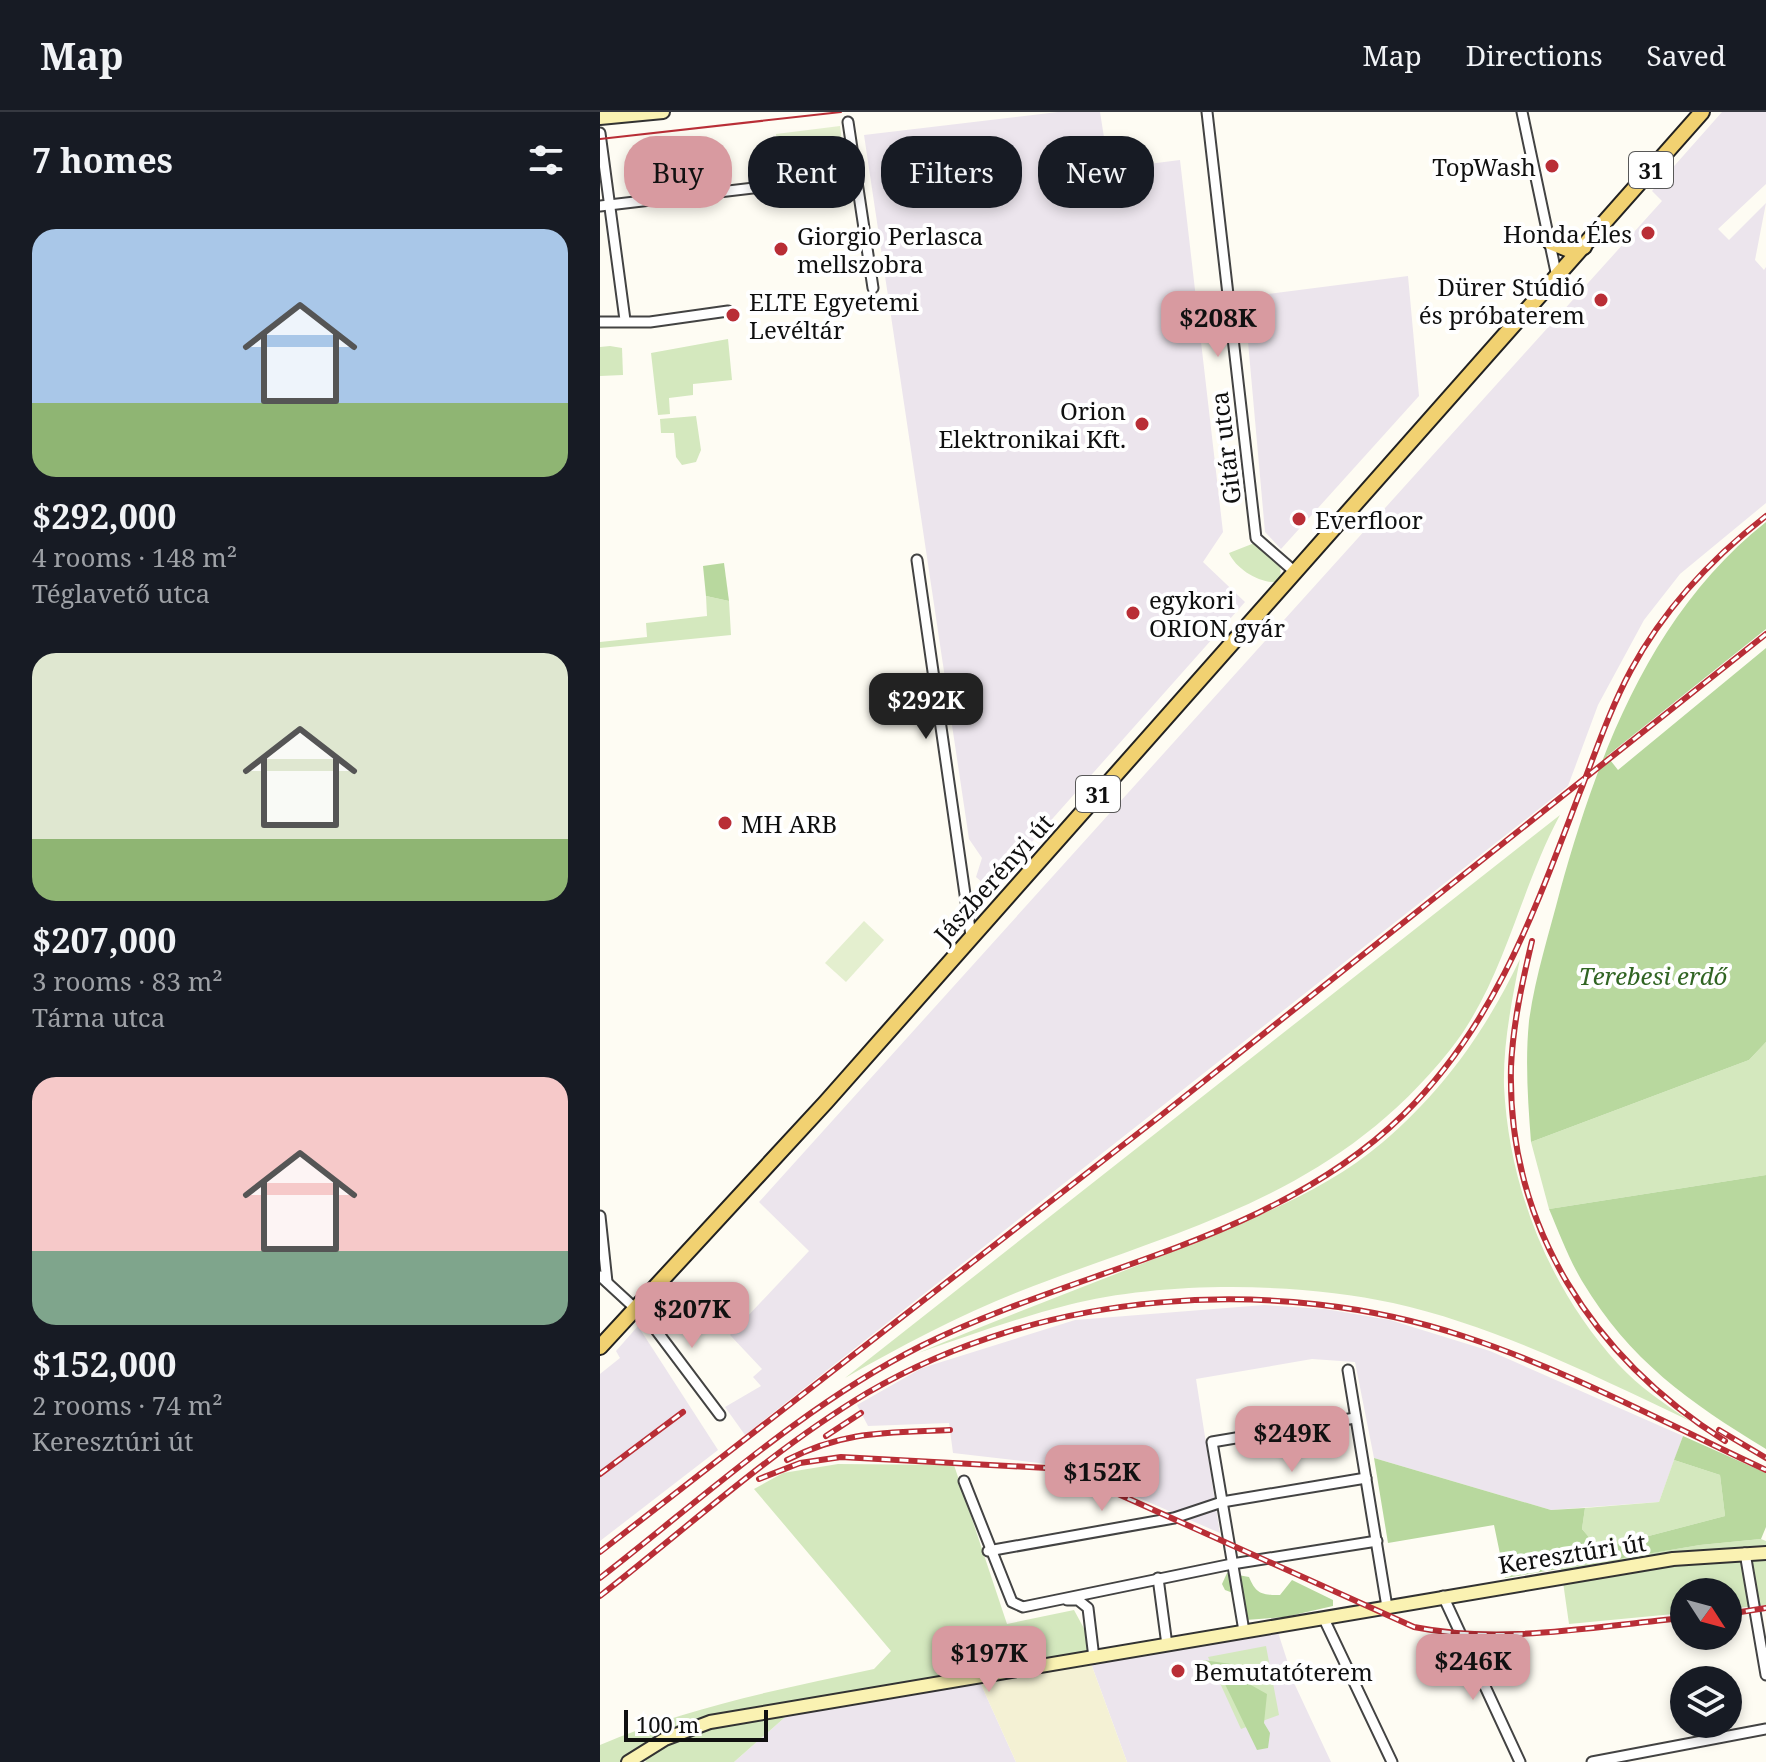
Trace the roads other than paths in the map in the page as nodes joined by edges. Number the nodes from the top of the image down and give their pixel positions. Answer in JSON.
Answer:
{"nodes":[{"id":1,"x":663,"y":112,"type":"edge"},
{"id":2,"x":1207,"y":112,"type":"edge"},
{"id":3,"x":1522,"y":112,"type":"edge"},
{"id":4,"x":1702,"y":112,"type":"edge"},
{"id":5,"x":600,"y":118,"type":"edge"},
{"id":6,"x":848,"y":122,"type":"dead end"},
{"id":7,"x":600,"y":133,"type":"edge"},
{"id":8,"x":850,"y":136,"type":"edge"},
{"id":9,"x":748,"y":189,"type":"edge"},
{"id":10,"x":604,"y":206,"type":"edge"},
{"id":11,"x":861,"y":208,"type":"edge"},
{"id":12,"x":1550,"y":242,"type":"junction"},
{"id":13,"x":1584,"y":247,"type":"junction"},
{"id":14,"x":1557,"y":277,"type":"junction"},
{"id":15,"x":873,"y":288,"type":"dead end"},
{"id":16,"x":728,"y":311,"type":"dead end"},
{"id":17,"x":625,"y":320,"type":"junction"},
{"id":18,"x":600,"y":322,"type":"edge"},
{"id":19,"x":917,"y":560,"type":"dead end"},
{"id":20,"x":1295,"y":572,"type":"junction"},
{"id":21,"x":971,"y":936,"type":"junction"},
{"id":22,"x":600,"y":1216,"type":"edge"},
{"id":23,"x":603,"y":1279,"type":"edge"},
{"id":24,"x":636,"y":1309,"type":"junction"},
{"id":25,"x":600,"y":1347,"type":"edge"},
{"id":26,"x":1348,"y":1370,"type":"dead end"},
{"id":27,"x":720,"y":1415,"type":"dead end"},
{"id":28,"x":1355,"y":1418,"type":"junction"},
{"id":29,"x":1366,"y":1478,"type":"junction"},
{"id":30,"x":964,"y":1481,"type":"dead end"},
{"id":31,"x":1222,"y":1502,"type":"junction"},
{"id":32,"x":1377,"y":1541,"type":"junction"},
{"id":33,"x":988,"y":1551,"type":"junction"},
{"id":34,"x":1745,"y":1553,"type":"junction"},
{"id":35,"x":1766,"y":1553,"type":"edge"},
{"id":36,"x":1232,"y":1564,"type":"junction"},
{"id":37,"x":1158,"y":1578,"type":"junction"},
{"id":38,"x":1443,"y":1596,"type":"junction"},
{"id":39,"x":1060,"y":1600,"type":"junction"},
{"id":40,"x":1387,"y":1607,"type":"junction"},
{"id":41,"x":1324,"y":1619,"type":"junction"},
{"id":42,"x":1244,"y":1631,"type":"junction"},
{"id":43,"x":1762,"y":1635,"type":"edge"},
{"id":44,"x":1167,"y":1645,"type":"junction"},
{"id":45,"x":1094,"y":1658,"type":"junction"},
{"id":46,"x":1766,"y":1675,"type":"edge"},
{"id":47,"x":1766,"y":1729,"type":"edge"},
{"id":48,"x":628,"y":1762,"type":"edge"},
{"id":49,"x":1392,"y":1762,"type":"edge"},
{"id":50,"x":1520,"y":1762,"type":"edge"},
{"id":51,"x":1592,"y":1762,"type":"edge"}],
"edges":[{"from":1,"to":5,"type":"main road"},
{"from":2,"to":20,"type":"street","name":"Gitár utca"},
{"from":3,"to":12,"type":"street"},
{"from":4,"to":13,"type":"main road","name":"Jászberényi út","number":"31"},
{"from":6,"to":8,"type":"street"},
{"from":7,"to":10,"type":"street"},
{"from":9,"to":10,"type":"street"},
{"from":10,"to":17,"type":"street"},
{"from":11,"to":15,"type":"street"},
{"from":12,"to":13,"type":"main road"},
{"from":12,"to":14,"type":"street"},
{"from":13,"to":14,"type":"main road","name":"Jászberényi út","number":"31"},
{"from":14,"to":20,"type":"main road","name":"Jászberényi út","number":"31"},
{"from":16,"to":17,"type":"street"},
{"from":17,"to":18,"type":"street"},
{"from":19,"to":21,"type":"street"},
{"from":20,"to":21,"type":"main road","name":"Jászberényi út","number":"31"},
{"from":21,"to":24,"type":"main road","name":"Jászberényi út","number":"31"},
{"from":22,"to":23,"type":"street"},
{"from":23,"to":24,"type":"street"},
{"from":24,"to":25,"type":"main road","name":"Jászberényi út","number":"31"},
{"from":24,"to":27,"type":"street"},
{"from":26,"to":28,"type":"street"},
{"from":28,"to":29,"type":"street"},
{"from":28,"to":31,"type":"street"},
{"from":29,"to":31,"type":"street"},
{"from":29,"to":32,"type":"street"},
{"from":30,"to":33,"type":"street"},
{"from":31,"to":33,"type":"street"},
{"from":31,"to":36,"type":"street"},
{"from":32,"to":36,"type":"street"},
{"from":32,"to":40,"type":"street"},
{"from":33,"to":39,"type":"street"},
{"from":34,"to":35,"type":"main road","name":"Keresztúri út"},
{"from":34,"to":38,"type":"main road","name":"Keresztúri út"},
{"from":34,"to":43,"type":"street"},
{"from":36,"to":37,"type":"street"},
{"from":36,"to":42,"type":"street"},
{"from":37,"to":39,"type":"street"},
{"from":37,"to":44,"type":"street"},
{"from":38,"to":40,"type":"main road","name":"Keresztúri út"},
{"from":38,"to":50,"type":"street"},
{"from":39,"to":45,"type":"street"},
{"from":40,"to":41,"type":"main road","name":"Keresztúri út"},
{"from":41,"to":42,"type":"main road","name":"Keresztúri út"},
{"from":41,"to":49,"type":"street"},
{"from":42,"to":44,"type":"main road","name":"Keresztúri út"},
{"from":43,"to":46,"type":"street"},
{"from":44,"to":45,"type":"main road","name":"Keresztúri út"},
{"from":45,"to":48,"type":"main road","name":"Keresztúri út"},
{"from":47,"to":51,"type":"street"}]}
